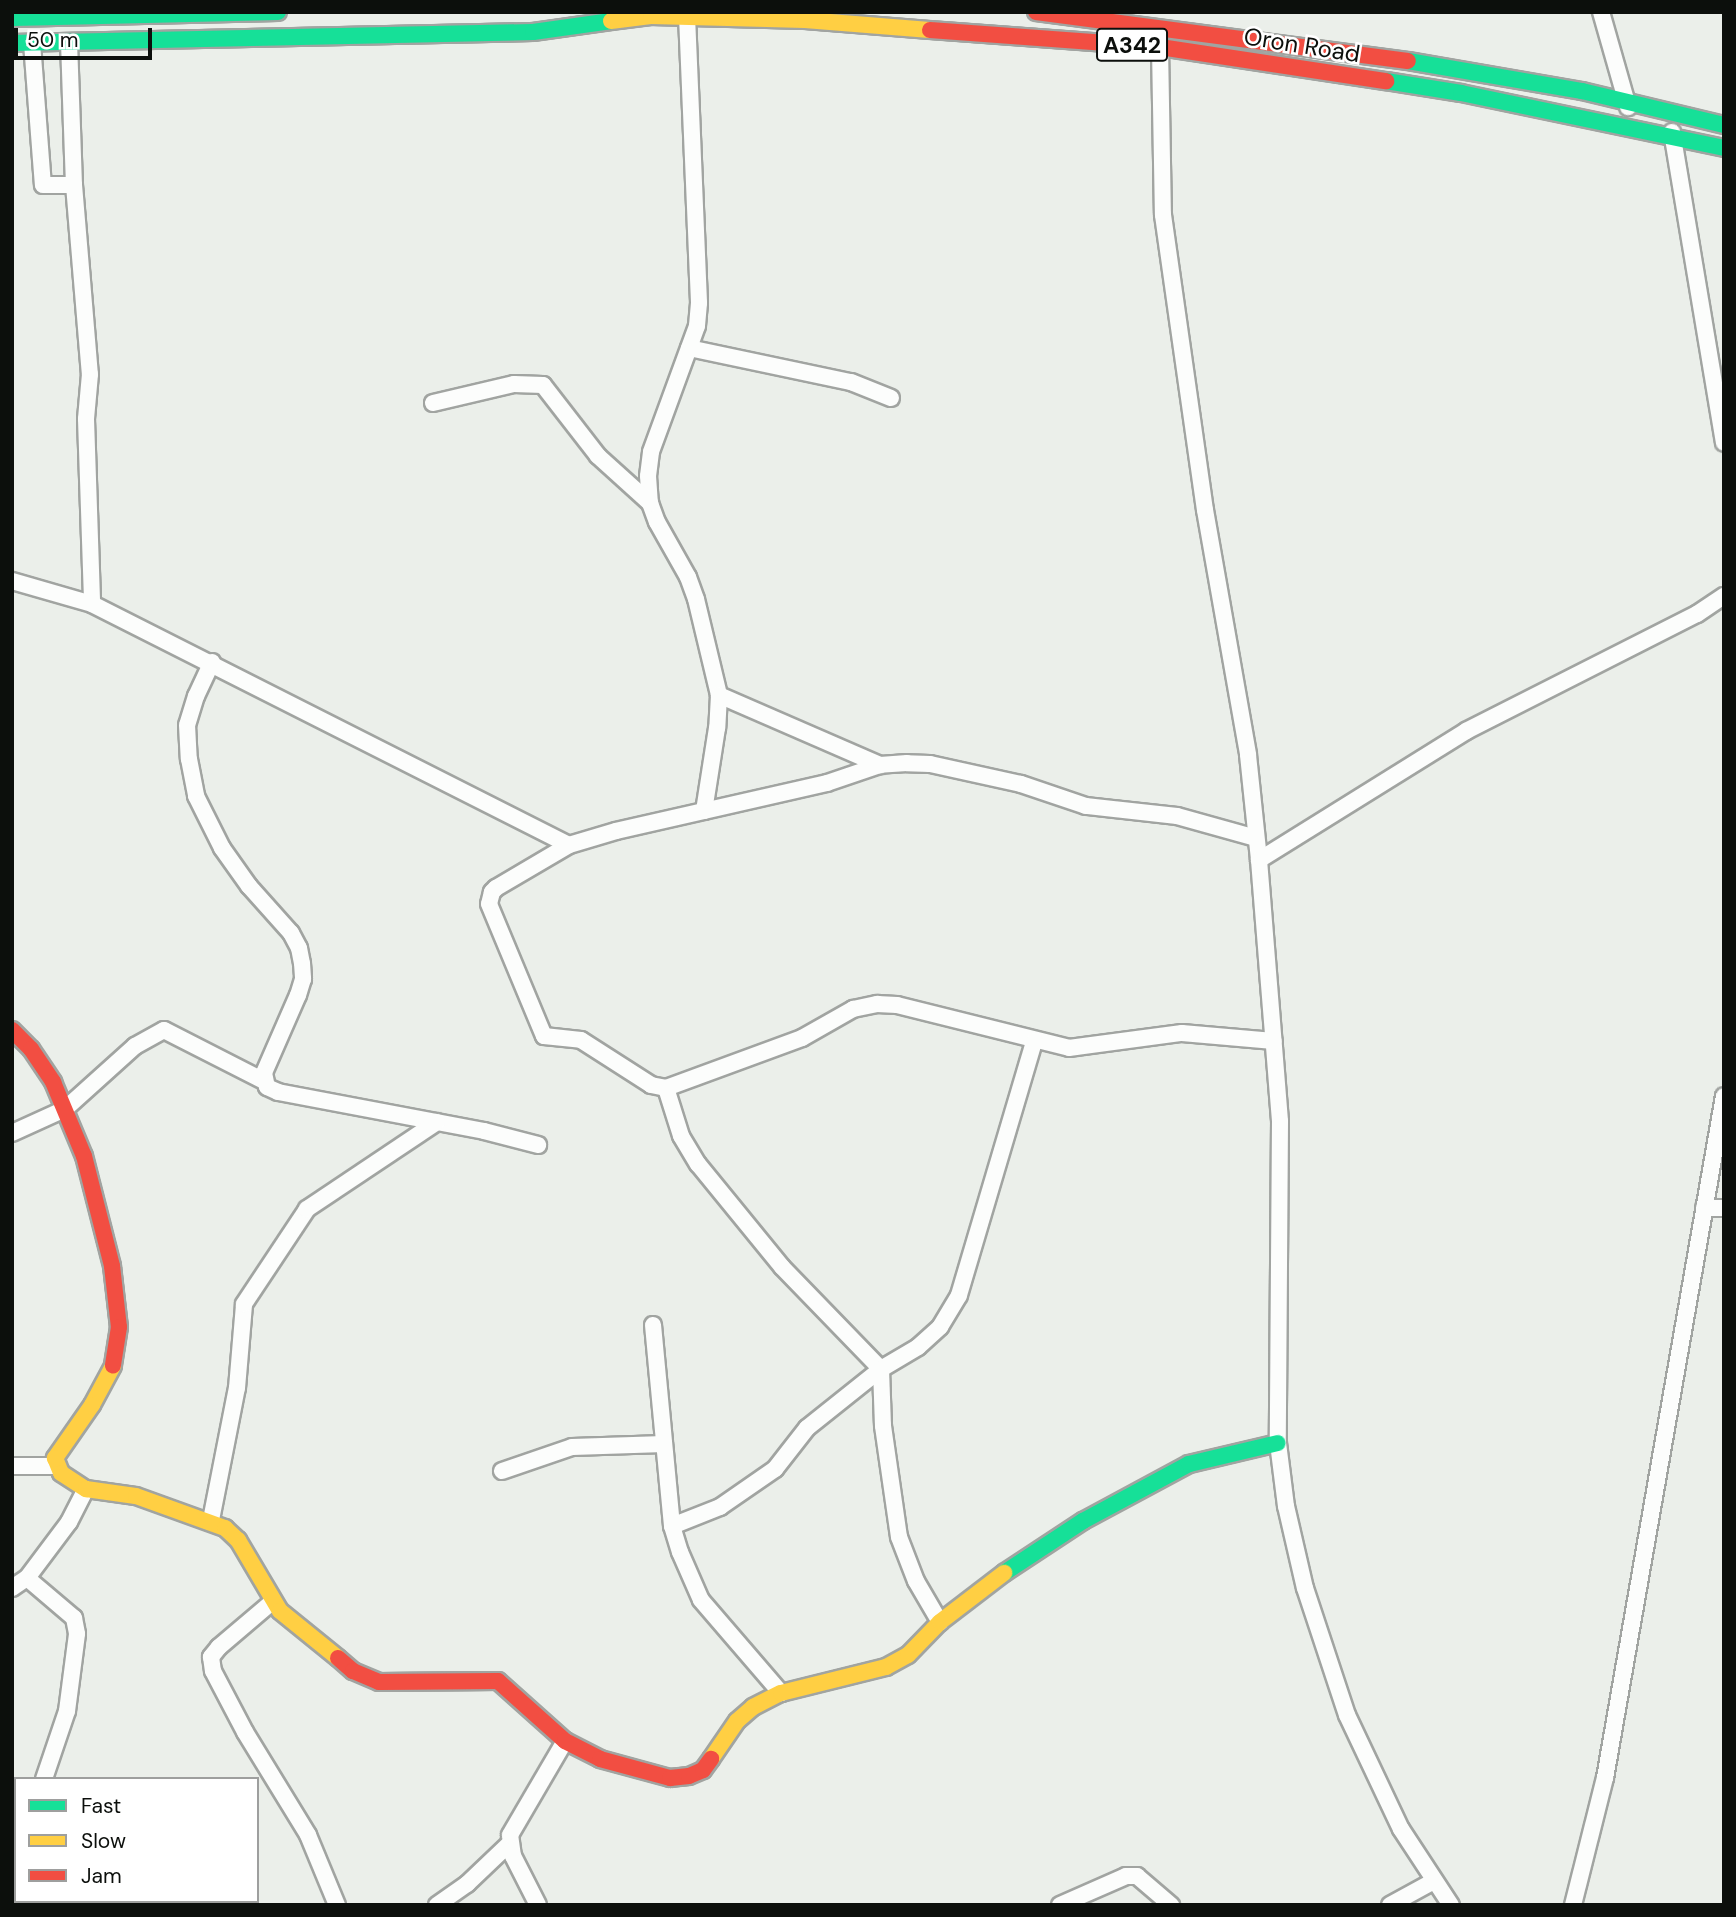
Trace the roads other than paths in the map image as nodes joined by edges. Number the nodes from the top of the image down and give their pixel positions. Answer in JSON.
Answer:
{"nodes":[{"id":1,"x":278,"y":12,"type":"edge"},
{"id":2,"x":1036,"y":12,"type":"edge"},
{"id":3,"x":1601,"y":12,"type":"edge"},
{"id":4,"x":154,"y":14,"type":"edge"},
{"id":5,"x":687,"y":16,"type":"junction"},
{"id":6,"x":12,"y":18,"type":"edge"},
{"id":7,"x":69,"y":42,"type":"junction"},
{"id":8,"x":12,"y":43,"type":"edge"},
{"id":9,"x":32,"y":43,"type":"junction"},
{"id":10,"x":1160,"y":47,"type":"junction"},
{"id":11,"x":1628,"y":103,"type":"junction"},
{"id":12,"x":1675,"y":114,"type":"junction"},
{"id":13,"x":1724,"y":125,"type":"edge"},
{"id":14,"x":1625,"y":126,"type":"junction"},
{"id":15,"x":1671,"y":136,"type":"junction"},
{"id":16,"x":1724,"y":148,"type":"edge"},
{"id":17,"x":74,"y":185,"type":"junction"},
{"id":18,"x":689,"y":348,"type":"junction"},
{"id":19,"x":891,"y":398,"type":"dead end"},
{"id":20,"x":433,"y":403,"type":"dead end"},
{"id":21,"x":1724,"y":443,"type":"edge"},
{"id":22,"x":650,"y":503,"type":"junction"},
{"id":23,"x":12,"y":581,"type":"edge"},
{"id":24,"x":1724,"y":596,"type":"edge"},
{"id":25,"x":92,"y":604,"type":"junction"},
{"id":26,"x":212,"y":662,"type":"junction"},
{"id":27,"x":719,"y":695,"type":"junction"},
{"id":28,"x":880,"y":765,"type":"junction"},
{"id":29,"x":704,"y":811,"type":"junction"},
{"id":30,"x":1256,"y":838,"type":"junction"},
{"id":31,"x":569,"y":845,"type":"junction"},
{"id":32,"x":1259,"y":860,"type":"junction"},
{"id":33,"x":12,"y":1030,"type":"edge"},
{"id":34,"x":1034,"y":1041,"type":"junction"},
{"id":35,"x":1273,"y":1041,"type":"junction"},
{"id":36,"x":264,"y":1081,"type":"junction"},
{"id":37,"x":666,"y":1088,"type":"junction"},
{"id":38,"x":1724,"y":1096,"type":"edge"},
{"id":39,"x":65,"y":1109,"type":"junction"},
{"id":40,"x":438,"y":1122,"type":"junction"},
{"id":41,"x":12,"y":1132,"type":"edge"},
{"id":42,"x":538,"y":1144,"type":"dead end"},
{"id":43,"x":1704,"y":1208,"type":"junction"},
{"id":44,"x":1724,"y":1208,"type":"edge"},
{"id":45,"x":653,"y":1325,"type":"dead end"},
{"id":46,"x":881,"y":1369,"type":"junction"},
{"id":47,"x":1278,"y":1443,"type":"junction"},
{"id":48,"x":664,"y":1444,"type":"junction"},
{"id":49,"x":12,"y":1466,"type":"edge"},
{"id":50,"x":56,"y":1466,"type":"junction"},
{"id":51,"x":502,"y":1471,"type":"dead end"},
{"id":52,"x":86,"y":1489,"type":"junction"},
{"id":53,"x":211,"y":1520,"type":"junction"},
{"id":54,"x":672,"y":1526,"type":"junction"},
{"id":55,"x":27,"y":1578,"type":"junction"},
{"id":56,"x":12,"y":1588,"type":"edge"},
{"id":57,"x":272,"y":1602,"type":"junction"},
{"id":58,"x":940,"y":1622,"type":"junction"},
{"id":59,"x":781,"y":1693,"type":"junction"},
{"id":60,"x":565,"y":1741,"type":"junction"},
{"id":61,"x":45,"y":1777,"type":"edge"},
{"id":62,"x":509,"y":1844,"type":"junction"},
{"id":63,"x":1434,"y":1881,"type":"junction"},
{"id":64,"x":337,"y":1905,"type":"edge"},
{"id":65,"x":437,"y":1905,"type":"edge"},
{"id":66,"x":538,"y":1905,"type":"edge"},
{"id":67,"x":1060,"y":1905,"type":"edge"},
{"id":68,"x":1171,"y":1905,"type":"edge"},
{"id":69,"x":1390,"y":1905,"type":"edge"},
{"id":70,"x":1451,"y":1905,"type":"edge"},
{"id":71,"x":1573,"y":1905,"type":"edge"}],
"edges":[{"from":1,"to":4,"type":"main road"},
{"from":2,"to":11,"type":"main road","number":"A342"},
{"from":3,"to":11,"type":"street"},
{"from":4,"to":6,"type":"main road"},
{"from":5,"to":7,"type":"main road","name":"Oron Road","number":"A342"},
{"from":5,"to":10,"type":"main road","name":"Oron Road","number":"A342"},
{"from":5,"to":18,"type":"street"},
{"from":7,"to":9,"type":"main road","number":"A342"},
{"from":7,"to":17,"type":"street"},
{"from":8,"to":9,"type":"main road","number":"A342"},
{"from":9,"to":17,"type":"street"},
{"from":10,"to":14,"type":"main road","name":"Oron Road","number":"A342"},
{"from":10,"to":30,"type":"street"},
{"from":11,"to":12,"type":"main road","number":"A342"},
{"from":11,"to":14,"type":"street"},
{"from":12,"to":13,"type":"main road","number":"A342"},
{"from":12,"to":15,"type":"street"},
{"from":14,"to":15,"type":"main road","name":"Oron Road","number":"A342"},
{"from":15,"to":16,"type":"main road","name":"Oron Road","number":"A342"},
{"from":15,"to":21,"type":"street"},
{"from":17,"to":25,"type":"street"},
{"from":18,"to":19,"type":"street"},
{"from":18,"to":22,"type":"street"},
{"from":20,"to":22,"type":"street"},
{"from":22,"to":27,"type":"street"},
{"from":23,"to":25,"type":"street"},
{"from":24,"to":32,"type":"street"},
{"from":25,"to":26,"type":"street"},
{"from":26,"to":31,"type":"street"},
{"from":26,"to":36,"type":"street"},
{"from":27,"to":28,"type":"street"},
{"from":27,"to":29,"type":"street"},
{"from":28,"to":29,"type":"street"},
{"from":28,"to":30,"type":"street"},
{"from":29,"to":31,"type":"street"},
{"from":30,"to":32,"type":"street"},
{"from":31,"to":37,"type":"street"},
{"from":32,"to":35,"type":"street"},
{"from":33,"to":39,"type":"main road"},
{"from":34,"to":35,"type":"street"},
{"from":34,"to":37,"type":"street"},
{"from":34,"to":46,"type":"street"},
{"from":35,"to":47,"type":"street"},
{"from":36,"to":39,"type":"street"},
{"from":36,"to":40,"type":"street"},
{"from":37,"to":46,"type":"street"},
{"from":38,"to":43,"type":"street"},
{"from":39,"to":41,"type":"street"},
{"from":39,"to":50,"type":"main road"},
{"from":40,"to":42,"type":"street"},
{"from":40,"to":53,"type":"street"},
{"from":43,"to":44,"type":"street"},
{"from":43,"to":71,"type":"street"},
{"from":45,"to":48,"type":"street"},
{"from":46,"to":54,"type":"street"},
{"from":46,"to":58,"type":"street"},
{"from":47,"to":58,"type":"main road"},
{"from":47,"to":63,"type":"street"},
{"from":48,"to":51,"type":"street"},
{"from":48,"to":54,"type":"street"},
{"from":49,"to":50,"type":"street"},
{"from":50,"to":52,"type":"main road"},
{"from":52,"to":53,"type":"main road"},
{"from":52,"to":55,"type":"street"},
{"from":53,"to":57,"type":"main road"},
{"from":54,"to":59,"type":"street"},
{"from":55,"to":56,"type":"street"},
{"from":55,"to":61,"type":"street"},
{"from":57,"to":60,"type":"main road"},
{"from":57,"to":64,"type":"street"},
{"from":58,"to":59,"type":"main road"},
{"from":59,"to":60,"type":"main road"},
{"from":60,"to":62,"type":"street"},
{"from":62,"to":65,"type":"street"},
{"from":62,"to":66,"type":"street"},
{"from":63,"to":69,"type":"street"},
{"from":63,"to":70,"type":"street"},
{"from":67,"to":68,"type":"street"}]}
